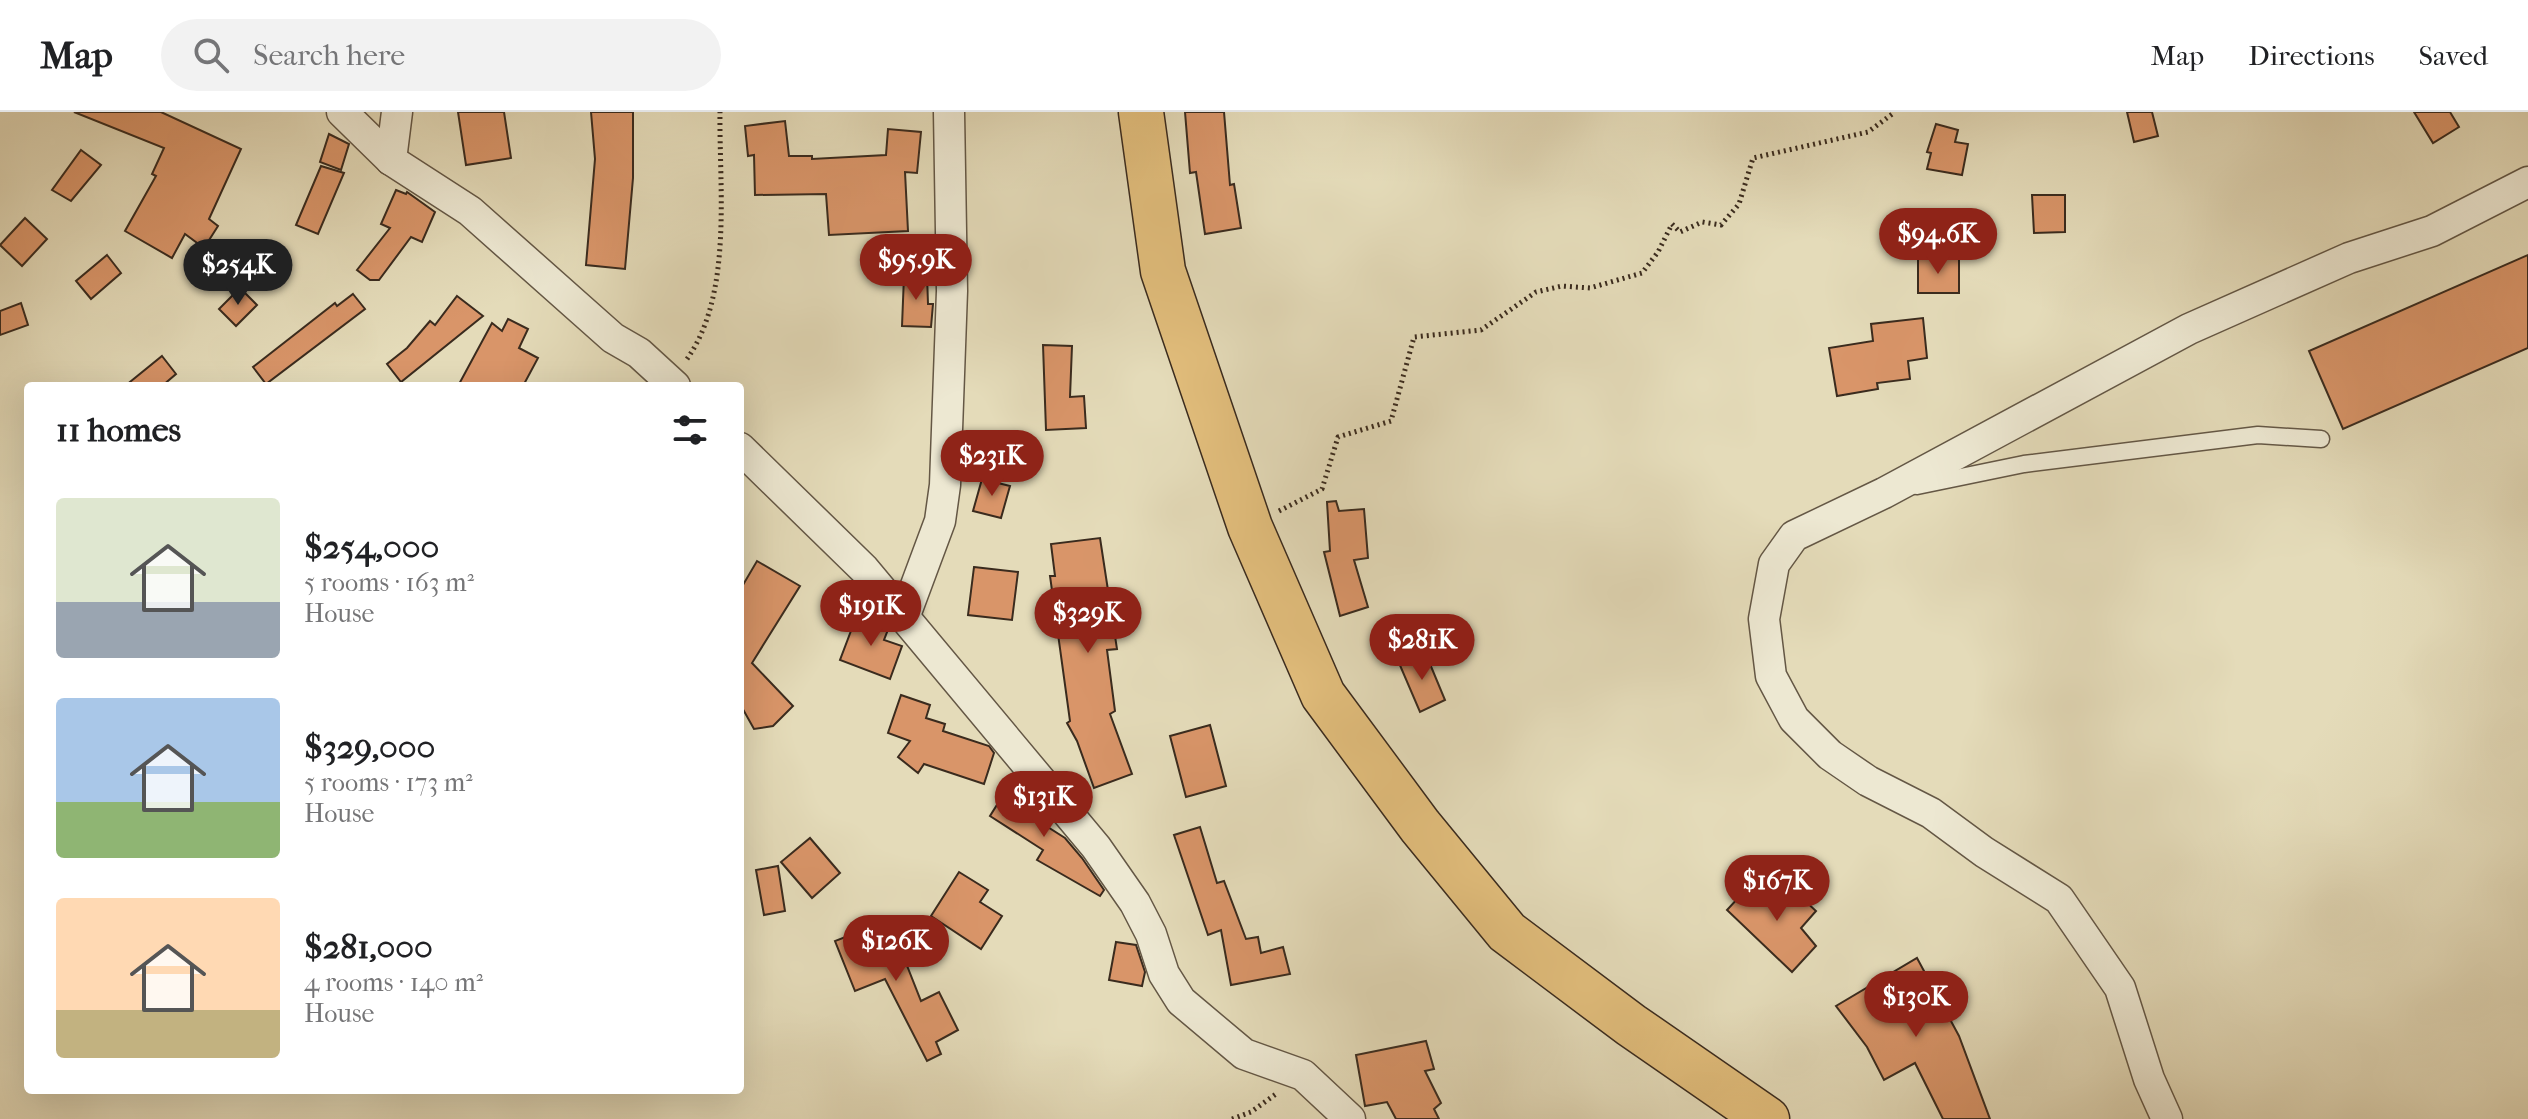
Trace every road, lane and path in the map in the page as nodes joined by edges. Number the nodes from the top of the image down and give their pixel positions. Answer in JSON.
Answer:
{"nodes":[{"id":1,"x":342,"y":112,"type":"edge"},
{"id":2,"x":397,"y":112,"type":"edge"},
{"id":3,"x":720,"y":112,"type":"edge"},
{"id":4,"x":949,"y":112,"type":"edge"},
{"id":5,"x":1141,"y":112,"type":"edge"},
{"id":6,"x":1895,"y":112,"type":"edge"},
{"id":7,"x":391,"y":160,"type":"junction"},
{"id":8,"x":2528,"y":182,"type":"edge"},
{"id":9,"x":671,"y":382,"type":"edge"},
{"id":10,"x":674,"y":382,"type":"edge"},
{"id":11,"x":2321,"y":439,"type":"dead end"},
{"id":12,"x":744,"y":452,"type":"edge"},
{"id":13,"x":1884,"y":493,"type":"junction"},
{"id":14,"x":1250,"y":527,"type":"junction"},
{"id":15,"x":905,"y":615,"type":"junction"},
{"id":16,"x":1303,"y":1075,"type":"junction"},
{"id":17,"x":1232,"y":1119,"type":"edge"},
{"id":18,"x":1350,"y":1119,"type":"edge"},
{"id":19,"x":1767,"y":1119,"type":"edge"},
{"id":20,"x":2167,"y":1119,"type":"edge"}],
"edges":[{"from":1,"to":7,"type":"street"},
{"from":2,"to":7,"type":"street"},
{"from":3,"to":10,"type":"path"},
{"from":4,"to":15,"type":"street"},
{"from":5,"to":14,"type":"main road"},
{"from":6,"to":14,"type":"path"},
{"from":7,"to":9,"type":"street"},
{"from":8,"to":13,"type":"street"},
{"from":11,"to":13,"type":"lane"},
{"from":12,"to":15,"type":"street"},
{"from":13,"to":20,"type":"street"},
{"from":14,"to":19,"type":"main road"},
{"from":15,"to":16,"type":"street"},
{"from":16,"to":17,"type":"path"},
{"from":16,"to":18,"type":"street"}]}
